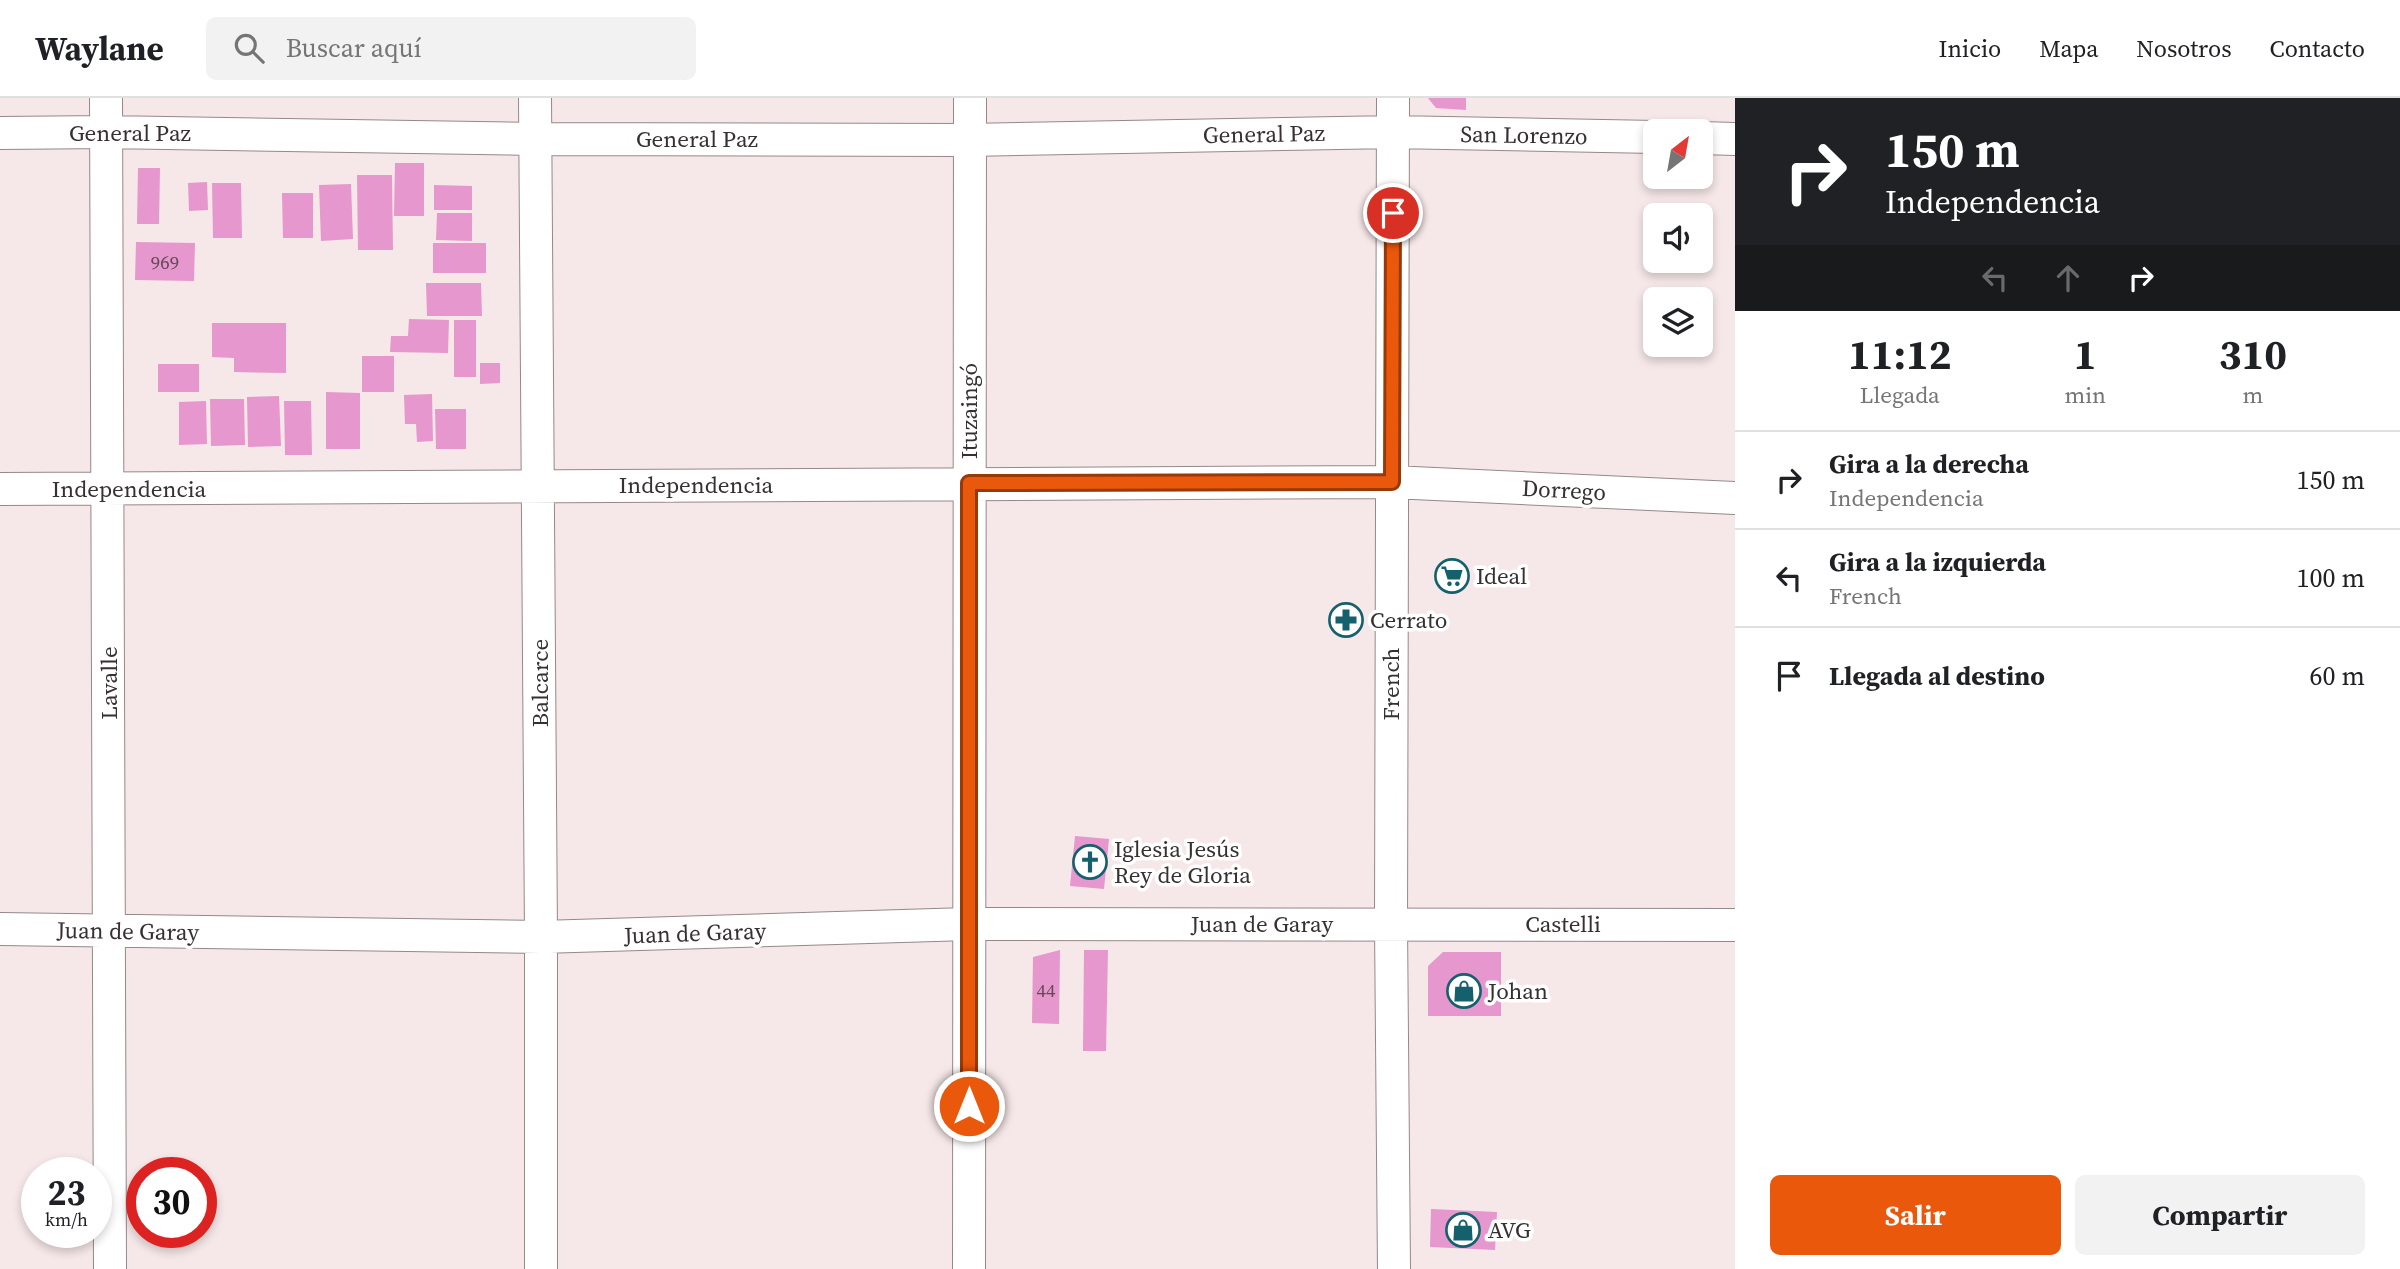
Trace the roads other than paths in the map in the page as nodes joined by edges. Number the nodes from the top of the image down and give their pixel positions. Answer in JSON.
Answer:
{"nodes":[{"id":1,"x":106,"y":98,"type":"edge"},
{"id":2,"x":535,"y":98,"type":"edge"},
{"id":3,"x":970,"y":98,"type":"edge"},
{"id":4,"x":1393,"y":98,"type":"edge"},
{"id":5,"x":0,"y":132,"type":"edge"},
{"id":6,"x":106,"y":132,"type":"junction"},
{"id":7,"x":1394,"y":132,"type":"junction"},
{"id":8,"x":1643,"y":137,"type":"edge"},
{"id":9,"x":1713,"y":138,"type":"edge"},
{"id":10,"x":535,"y":139,"type":"junction"},
{"id":11,"x":1735,"y":139,"type":"edge"},
{"id":12,"x":969,"y":140,"type":"junction"},
{"id":13,"x":1392,"y":482,"type":"junction"},
{"id":14,"x":969,"y":483,"type":"junction"},
{"id":15,"x":538,"y":486,"type":"junction"},
{"id":16,"x":0,"y":489,"type":"edge"},
{"id":17,"x":108,"y":490,"type":"junction"},
{"id":18,"x":1735,"y":498,"type":"edge"},
{"id":19,"x":1391,"y":923,"type":"junction"},
{"id":20,"x":968,"y":924,"type":"junction"},
{"id":21,"x":1735,"y":925,"type":"edge"},
{"id":22,"x":0,"y":929,"type":"edge"},
{"id":23,"x":110,"y":930,"type":"junction"},
{"id":24,"x":541,"y":937,"type":"junction"},
{"id":25,"x":110,"y":1269,"type":"edge"},
{"id":26,"x":541,"y":1269,"type":"edge"},
{"id":27,"x":968,"y":1269,"type":"edge"},
{"id":28,"x":1394,"y":1269,"type":"edge"}],
"edges":[{"from":1,"to":6,"type":"street","name":"Lavalle"},
{"from":2,"to":10,"type":"street","name":"Balcarce"},
{"from":3,"to":12,"type":"street","name":"Ituzaingó"},
{"from":4,"to":7,"type":"street","name":"French"},
{"from":5,"to":6,"type":"street","name":"General Paz"},
{"from":6,"to":10,"type":"street","name":"General Paz"},
{"from":6,"to":17,"type":"street","name":"Lavalle"},
{"from":7,"to":8,"type":"street","name":"San Lorenzo"},
{"from":7,"to":12,"type":"street","name":"General Paz"},
{"from":7,"to":13,"type":"street","name":"French"},
{"from":9,"to":11,"type":"street"},
{"from":10,"to":12,"type":"street","name":"General Paz"},
{"from":10,"to":15,"type":"street","name":"Balcarce"},
{"from":12,"to":14,"type":"street","name":"Ituzaingó"},
{"from":13,"to":14,"type":"street","name":"Independencia"},
{"from":13,"to":18,"type":"street","name":"Dorrego"},
{"from":13,"to":19,"type":"street","name":"French"},
{"from":14,"to":15,"type":"street","name":"Independencia"},
{"from":14,"to":20,"type":"street","name":"Ituzaingó"},
{"from":15,"to":17,"type":"street","name":"Independencia"},
{"from":15,"to":24,"type":"street","name":"Balcarce"},
{"from":16,"to":17,"type":"street","name":"Independencia"},
{"from":17,"to":23,"type":"street","name":"Lavalle"},
{"from":19,"to":20,"type":"street","name":"Juan de Garay"},
{"from":19,"to":21,"type":"street","name":"Castelli"},
{"from":19,"to":28,"type":"street","name":"French"},
{"from":20,"to":24,"type":"street","name":"Juan de Garay"},
{"from":20,"to":27,"type":"street","name":"Ituzaingó"},
{"from":22,"to":23,"type":"street","name":"Juan de Garay"},
{"from":23,"to":24,"type":"street","name":"Juan de Garay"},
{"from":23,"to":25,"type":"street","name":"Lavalle"},
{"from":24,"to":26,"type":"street","name":"Balcarce"}]}
